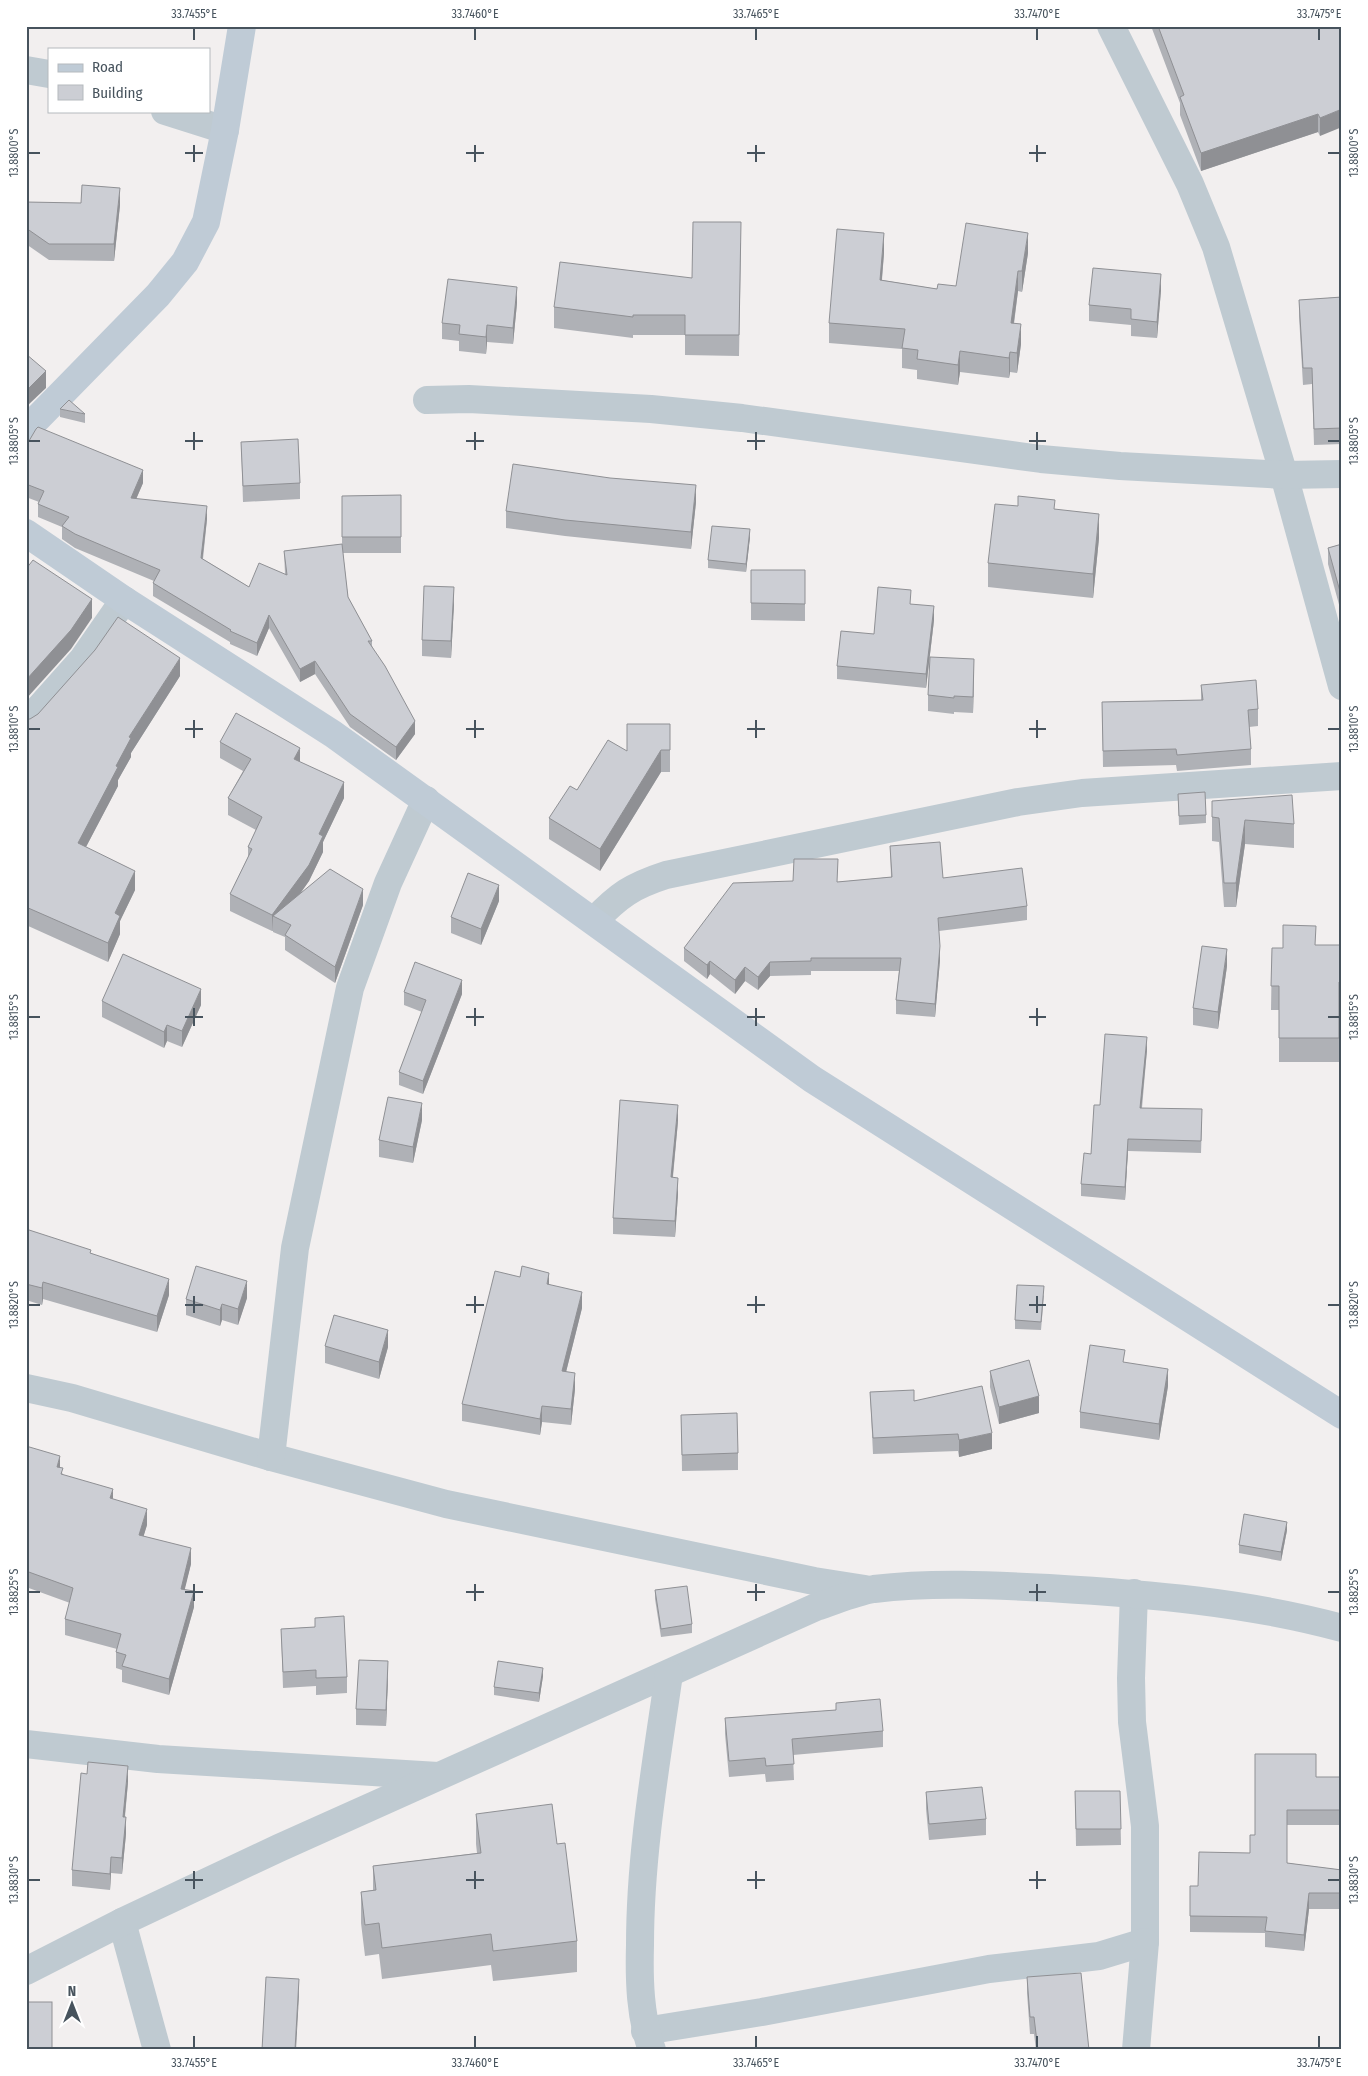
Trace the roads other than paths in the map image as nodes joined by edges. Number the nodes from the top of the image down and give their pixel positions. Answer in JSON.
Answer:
{"nodes":[{"id":1,"x":242,"y":26,"type":"edge"},
{"id":2,"x":1110,"y":26,"type":"edge"},
{"id":3,"x":26,"y":70,"type":"edge"},
{"id":4,"x":48,"y":74,"type":"edge"},
{"id":5,"x":168,"y":112,"type":"edge"},
{"id":6,"x":225,"y":130,"type":"junction"},
{"id":7,"x":427,"y":400,"type":"dead end"},
{"id":8,"x":26,"y":430,"type":"edge"},
{"id":9,"x":1342,"y":474,"type":"edge"},
{"id":10,"x":1284,"y":475,"type":"junction"},
{"id":11,"x":26,"y":533,"type":"edge"},
{"id":12,"x":124,"y":600,"type":"junction"},
{"id":13,"x":1342,"y":686,"type":"edge"},
{"id":14,"x":26,"y":723,"type":"edge"},
{"id":15,"x":1342,"y":776,"type":"edge"},
{"id":16,"x":426,"y":800,"type":"junction"},
{"id":17,"x":594,"y":921,"type":"junction"},
{"id":18,"x":26,"y":1388,"type":"edge"},
{"id":19,"x":1342,"y":1415,"type":"edge"},
{"id":20,"x":271,"y":1456,"type":"junction"},
{"id":21,"x":873,"y":1590,"type":"junction"},
{"id":22,"x":1134,"y":1593,"type":"junction"},
{"id":23,"x":1342,"y":1628,"type":"edge"},
{"id":24,"x":668,"y":1674,"type":"junction"},
{"id":25,"x":26,"y":1744,"type":"edge"},
{"id":26,"x":442,"y":1776,"type":"junction"},
{"id":27,"x":122,"y":1922,"type":"junction"},
{"id":28,"x":1145,"y":1942,"type":"junction"},
{"id":29,"x":26,"y":1971,"type":"edge"},
{"id":30,"x":648,"y":2040,"type":"edge"},
{"id":31,"x":156,"y":2050,"type":"edge"},
{"id":32,"x":1136,"y":2050,"type":"edge"}],
"edges":[{"from":1,"to":6,"type":"street"},
{"from":2,"to":10,"type":"street"},
{"from":3,"to":4,"type":"street"},
{"from":5,"to":6,"type":"street"},
{"from":6,"to":8,"type":"street"},
{"from":7,"to":10,"type":"street"},
{"from":9,"to":10,"type":"street"},
{"from":10,"to":13,"type":"street"},
{"from":11,"to":12,"type":"street"},
{"from":12,"to":14,"type":"street"},
{"from":12,"to":16,"type":"street"},
{"from":15,"to":17,"type":"street"},
{"from":16,"to":17,"type":"street"},
{"from":16,"to":20,"type":"street"},
{"from":17,"to":19,"type":"street"},
{"from":18,"to":20,"type":"street"},
{"from":20,"to":21,"type":"street"},
{"from":21,"to":22,"type":"street"},
{"from":21,"to":24,"type":"street"},
{"from":22,"to":23,"type":"street"},
{"from":22,"to":28,"type":"street"},
{"from":24,"to":26,"type":"street"},
{"from":24,"to":30,"type":"street"},
{"from":25,"to":26,"type":"street"},
{"from":26,"to":27,"type":"street"},
{"from":27,"to":29,"type":"street"},
{"from":27,"to":31,"type":"street"},
{"from":28,"to":30,"type":"street"},
{"from":28,"to":32,"type":"street"}]}
